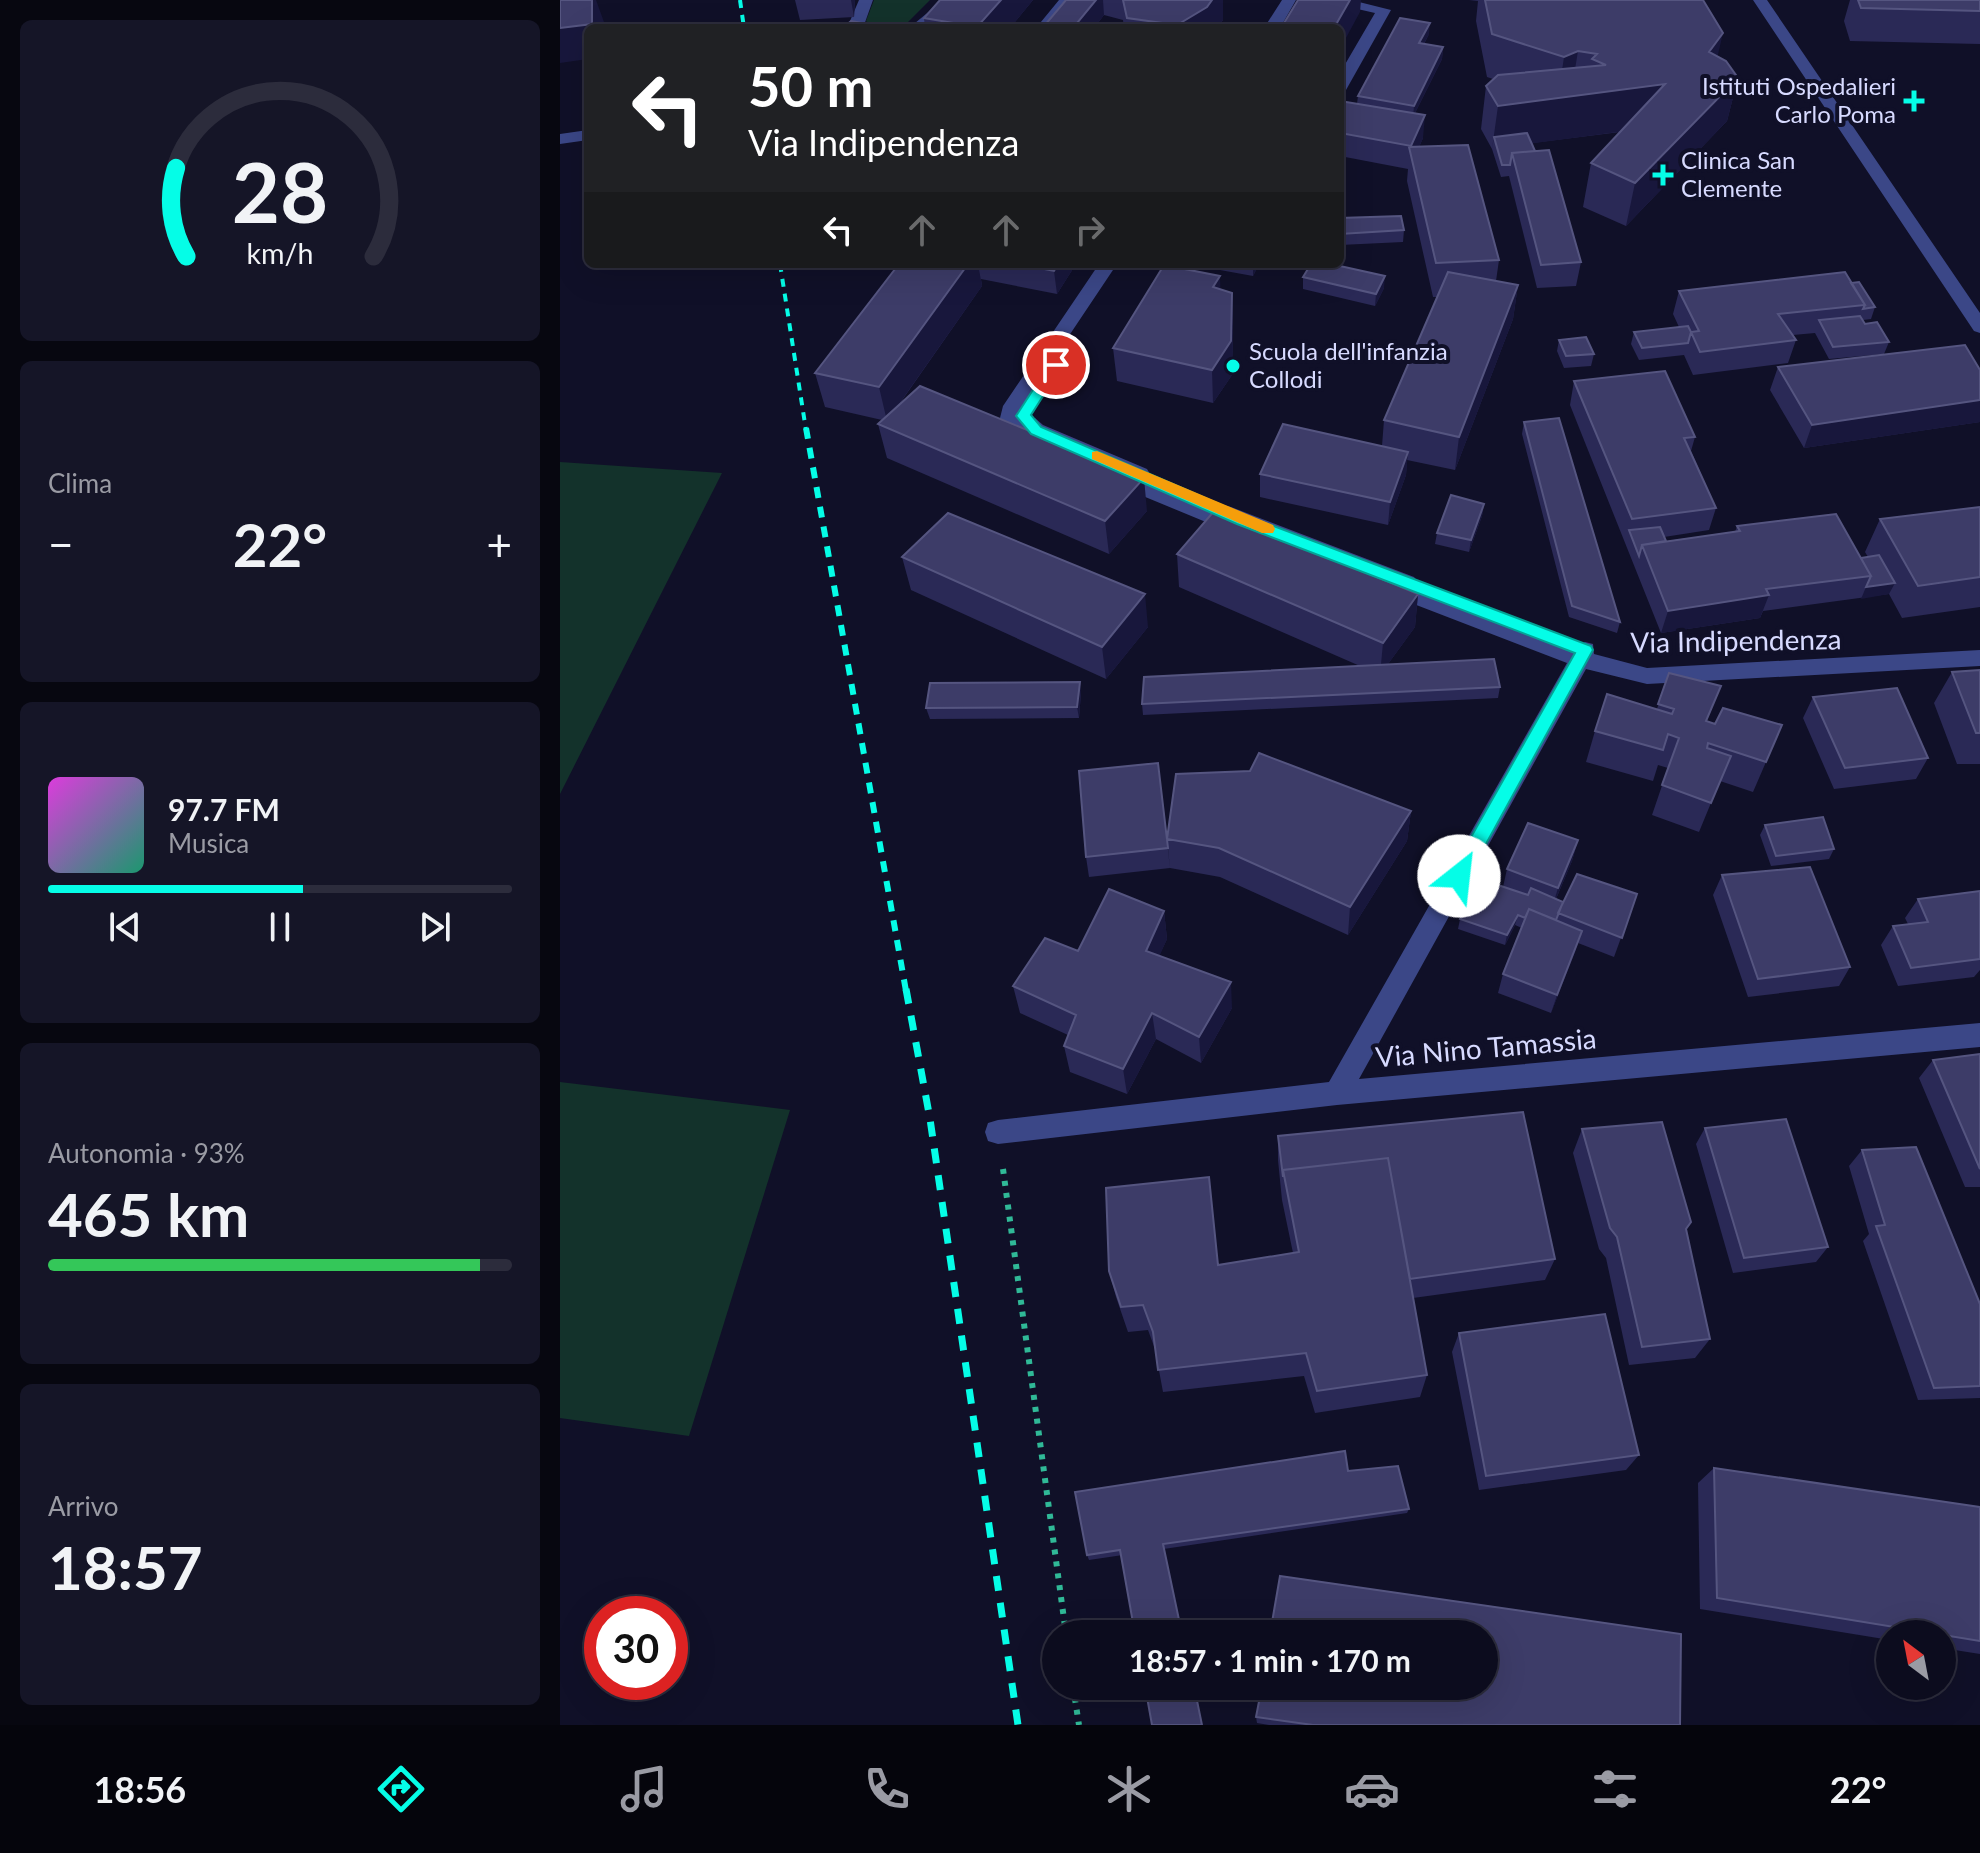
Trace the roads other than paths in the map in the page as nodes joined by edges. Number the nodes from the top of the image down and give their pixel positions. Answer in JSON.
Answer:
{"nodes":[{"id":1,"x":866,"y":0,"type":"edge"},
{"id":2,"x":952,"y":0,"type":"edge"},
{"id":3,"x":1067,"y":0,"type":"edge"},
{"id":4,"x":1276,"y":0,"type":"edge"},
{"id":5,"x":1289,"y":0,"type":"edge"},
{"id":6,"x":1325,"y":0,"type":"edge"},
{"id":7,"x":1760,"y":0,"type":"edge"},
{"id":8,"x":857,"y":24,"type":"edge"},
{"id":9,"x":922,"y":24,"type":"edge"},
{"id":10,"x":1047,"y":24,"type":"edge"},
{"id":11,"x":1261,"y":24,"type":"edge"},
{"id":12,"x":1274,"y":24,"type":"edge"},
{"id":13,"x":1344,"y":80,"type":"edge"},
{"id":14,"x":584,"y":136,"type":"edge"},
{"id":15,"x":560,"y":139,"type":"edge"},
{"id":16,"x":1105,"y":268,"type":"edge"},
{"id":17,"x":1119,"y":268,"type":"edge"},
{"id":18,"x":1980,"y":327,"type":"edge"},
{"id":19,"x":1980,"y":644,"type":"edge"},
{"id":20,"x":1582,"y":654,"type":"junction"},
{"id":21,"x":1980,"y":658,"type":"edge"},
{"id":22,"x":1980,"y":1035,"type":"edge"},
{"id":23,"x":1337,"y":1093,"type":"junction"},
{"id":24,"x":998,"y":1132,"type":"road end"}],
"edges":[{"from":1,"to":8,"type":"street"},
{"from":2,"to":9,"type":"street"},
{"from":3,"to":10,"type":"street"},
{"from":4,"to":11,"type":"street"},
{"from":5,"to":12,"type":"street"},
{"from":6,"to":13,"type":"street"},
{"from":7,"to":18,"type":"street"},
{"from":14,"to":15,"type":"street"},
{"from":16,"to":20,"type":"street","name":"Via Indipendenza"},
{"from":17,"to":20,"type":"street","name":"Via Indipendenza"},
{"from":19,"to":20,"type":"street","name":"Via Indipendenza"},
{"from":20,"to":21,"type":"street","name":"Via Indipendenza"},
{"from":20,"to":23,"type":"street"},
{"from":22,"to":23,"type":"street","name":"Via Nino Tamassia"},
{"from":23,"to":24,"type":"street","name":"Via Nino Tamassia"}]}
